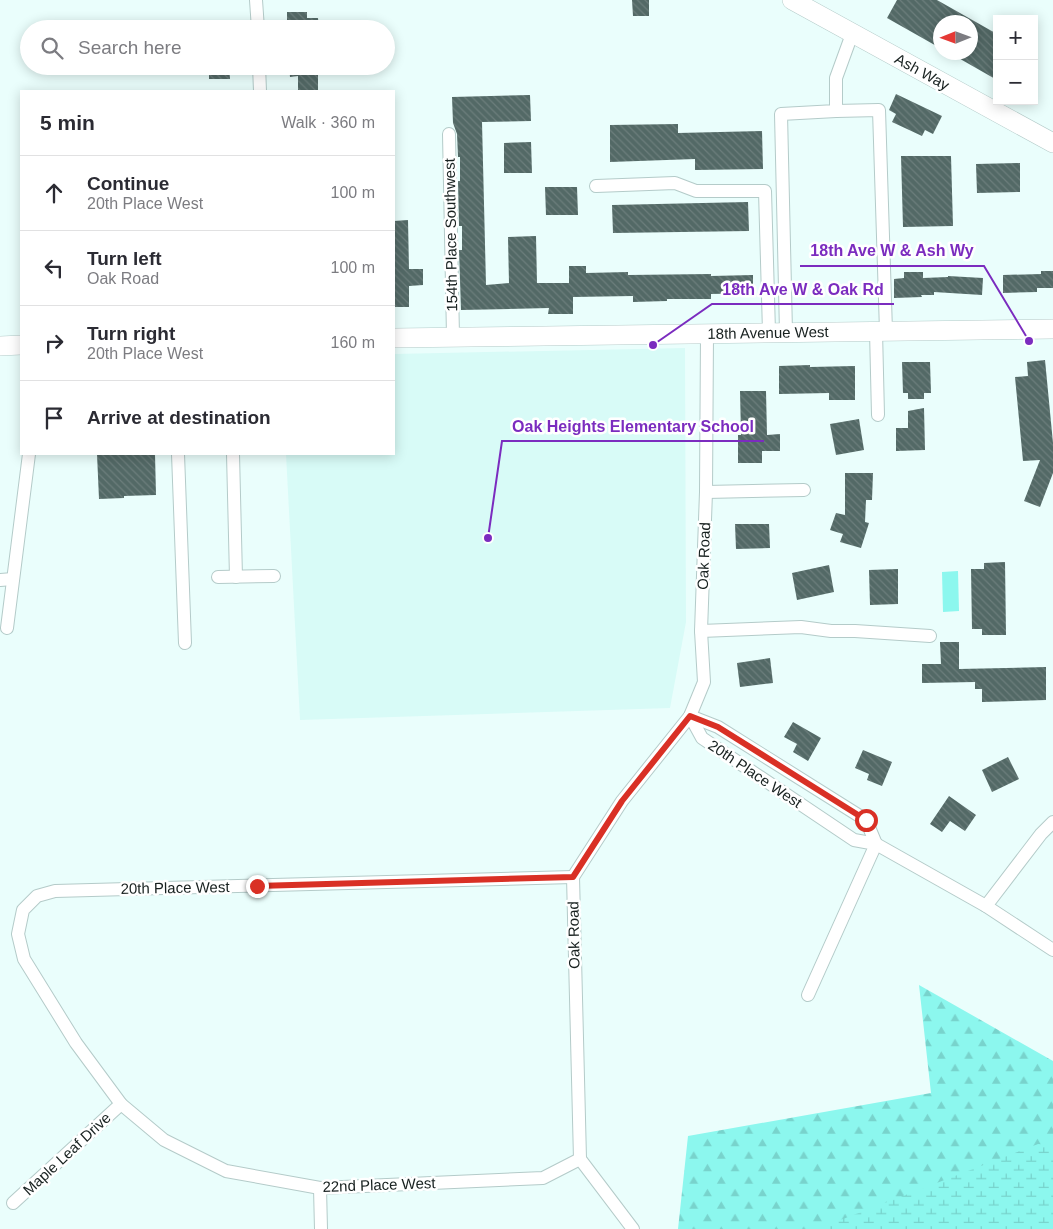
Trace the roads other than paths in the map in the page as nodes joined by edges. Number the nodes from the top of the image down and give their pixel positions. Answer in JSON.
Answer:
{"nodes":[{"id":1,"x":256,"y":0,"type":"edge"},
{"id":2,"x":792,"y":0,"type":"edge"},
{"id":3,"x":257,"y":20,"type":"edge"},
{"id":4,"x":852,"y":34,"type":"junction"},
{"id":5,"x":259,"y":75,"type":"edge"},
{"id":6,"x":260,"y":90,"type":"edge"},
{"id":7,"x":836,"y":111,"type":"junction"},
{"id":8,"x":449,"y":134,"type":"dead end"},
{"id":9,"x":1053,"y":143,"type":"edge"},
{"id":10,"x":596,"y":186,"type":"dead end"},
{"id":11,"x":1053,"y":329,"type":"edge"},
{"id":12,"x":881,"y":331,"type":"junction"},
{"id":13,"x":778,"y":332,"type":"junction"},
{"id":14,"x":707,"y":334,"type":"junction"},
{"id":15,"x":453,"y":336,"type":"junction"},
{"id":16,"x":395,"y":338,"type":"edge"},
{"id":17,"x":0,"y":346,"type":"edge"},
{"id":18,"x":20,"y":346,"type":"edge"},
{"id":19,"x":878,"y":415,"type":"dead end"},
{"id":20,"x":29,"y":455,"type":"edge"},
{"id":21,"x":178,"y":455,"type":"edge"},
{"id":22,"x":233,"y":455,"type":"edge"},
{"id":23,"x":804,"y":490,"type":"dead end"},
{"id":24,"x":706,"y":492,"type":"junction"},
{"id":25,"x":274,"y":576,"type":"dead end"},
{"id":26,"x":218,"y":577,"type":"dead end"},
{"id":27,"x":236,"y":577,"type":"junction"},
{"id":28,"x":14,"y":579,"type":"junction"},
{"id":29,"x":0,"y":580,"type":"edge"},
{"id":30,"x":7,"y":628,"type":"dead end"},
{"id":31,"x":701,"y":631,"type":"junction"},
{"id":32,"x":930,"y":636,"type":"dead end"},
{"id":33,"x":185,"y":643,"type":"dead end"},
{"id":34,"x":690,"y":716,"type":"junction"},
{"id":35,"x":1053,"y":822,"type":"edge"},
{"id":36,"x":876,"y":844,"type":"junction"},
{"id":37,"x":573,"y":877,"type":"junction"},
{"id":38,"x":986,"y":906,"type":"junction"},
{"id":39,"x":23,"y":910,"type":"joint"},
{"id":40,"x":1053,"y":950,"type":"edge"},
{"id":41,"x":808,"y":994,"type":"dead end"},
{"id":42,"x":121,"y":1104,"type":"junction"},
{"id":43,"x":580,"y":1159,"type":"junction"},
{"id":44,"x":320,"y":1188,"type":"junction"},
{"id":45,"x":13,"y":1204,"type":"dead end"},
{"id":46,"x":320,"y":1229,"type":"edge"},
{"id":47,"x":633,"y":1229,"type":"edge"}],
"edges":[{"from":1,"to":3,"type":"street"},
{"from":2,"to":4,"type":"street","name":"Ash Way"},
{"from":4,"to":7,"type":"street"},
{"from":4,"to":9,"type":"street","name":"Ash Way"},
{"from":5,"to":6,"type":"street"},
{"from":7,"to":12,"type":"street"},
{"from":7,"to":13,"type":"street"},
{"from":8,"to":15,"type":"street","name":"154th Place Southwest"},
{"from":10,"to":13,"type":"street"},
{"from":11,"to":12,"type":"street","name":"18th Avenue West"},
{"from":12,"to":13,"type":"street","name":"18th Avenue West"},
{"from":12,"to":19,"type":"street"},
{"from":13,"to":14,"type":"street","name":"18th Avenue West"},
{"from":14,"to":15,"type":"street","name":"18th Avenue West"},
{"from":14,"to":24,"type":"street","name":"Oak Road"},
{"from":15,"to":16,"type":"street","name":"18th Avenue West"},
{"from":17,"to":18,"type":"street"},
{"from":20,"to":28,"type":"street"},
{"from":21,"to":33,"type":"street"},
{"from":22,"to":27,"type":"street"},
{"from":23,"to":24,"type":"street"},
{"from":24,"to":31,"type":"street","name":"Oak Road"},
{"from":25,"to":27,"type":"street"},
{"from":26,"to":27,"type":"street"},
{"from":28,"to":29,"type":"street"},
{"from":28,"to":30,"type":"street"},
{"from":31,"to":32,"type":"street"},
{"from":31,"to":34,"type":"street","name":"Oak Road"},
{"from":34,"to":36,"type":"street","name":"20th Place West"},
{"from":34,"to":36,"type":"street","name":"20th Place West"},
{"from":34,"to":37,"type":"street","name":"Oak Road"},
{"from":35,"to":38,"type":"street"},
{"from":36,"to":38,"type":"street","name":"20th Place West"},
{"from":36,"to":41,"type":"street"},
{"from":37,"to":39,"type":"street","name":"20th Place West"},
{"from":37,"to":43,"type":"street","name":"Oak Road"},
{"from":38,"to":40,"type":"street","name":"20th Place West"},
{"from":39,"to":42,"type":"street","name":"22nd Place West"},
{"from":42,"to":44,"type":"street","name":"22nd Place West"},
{"from":42,"to":45,"type":"street","name":"Maple Leaf Drive"},
{"from":43,"to":44,"type":"street","name":"22nd Place West"},
{"from":43,"to":47,"type":"street"},
{"from":44,"to":46,"type":"street"}]}
